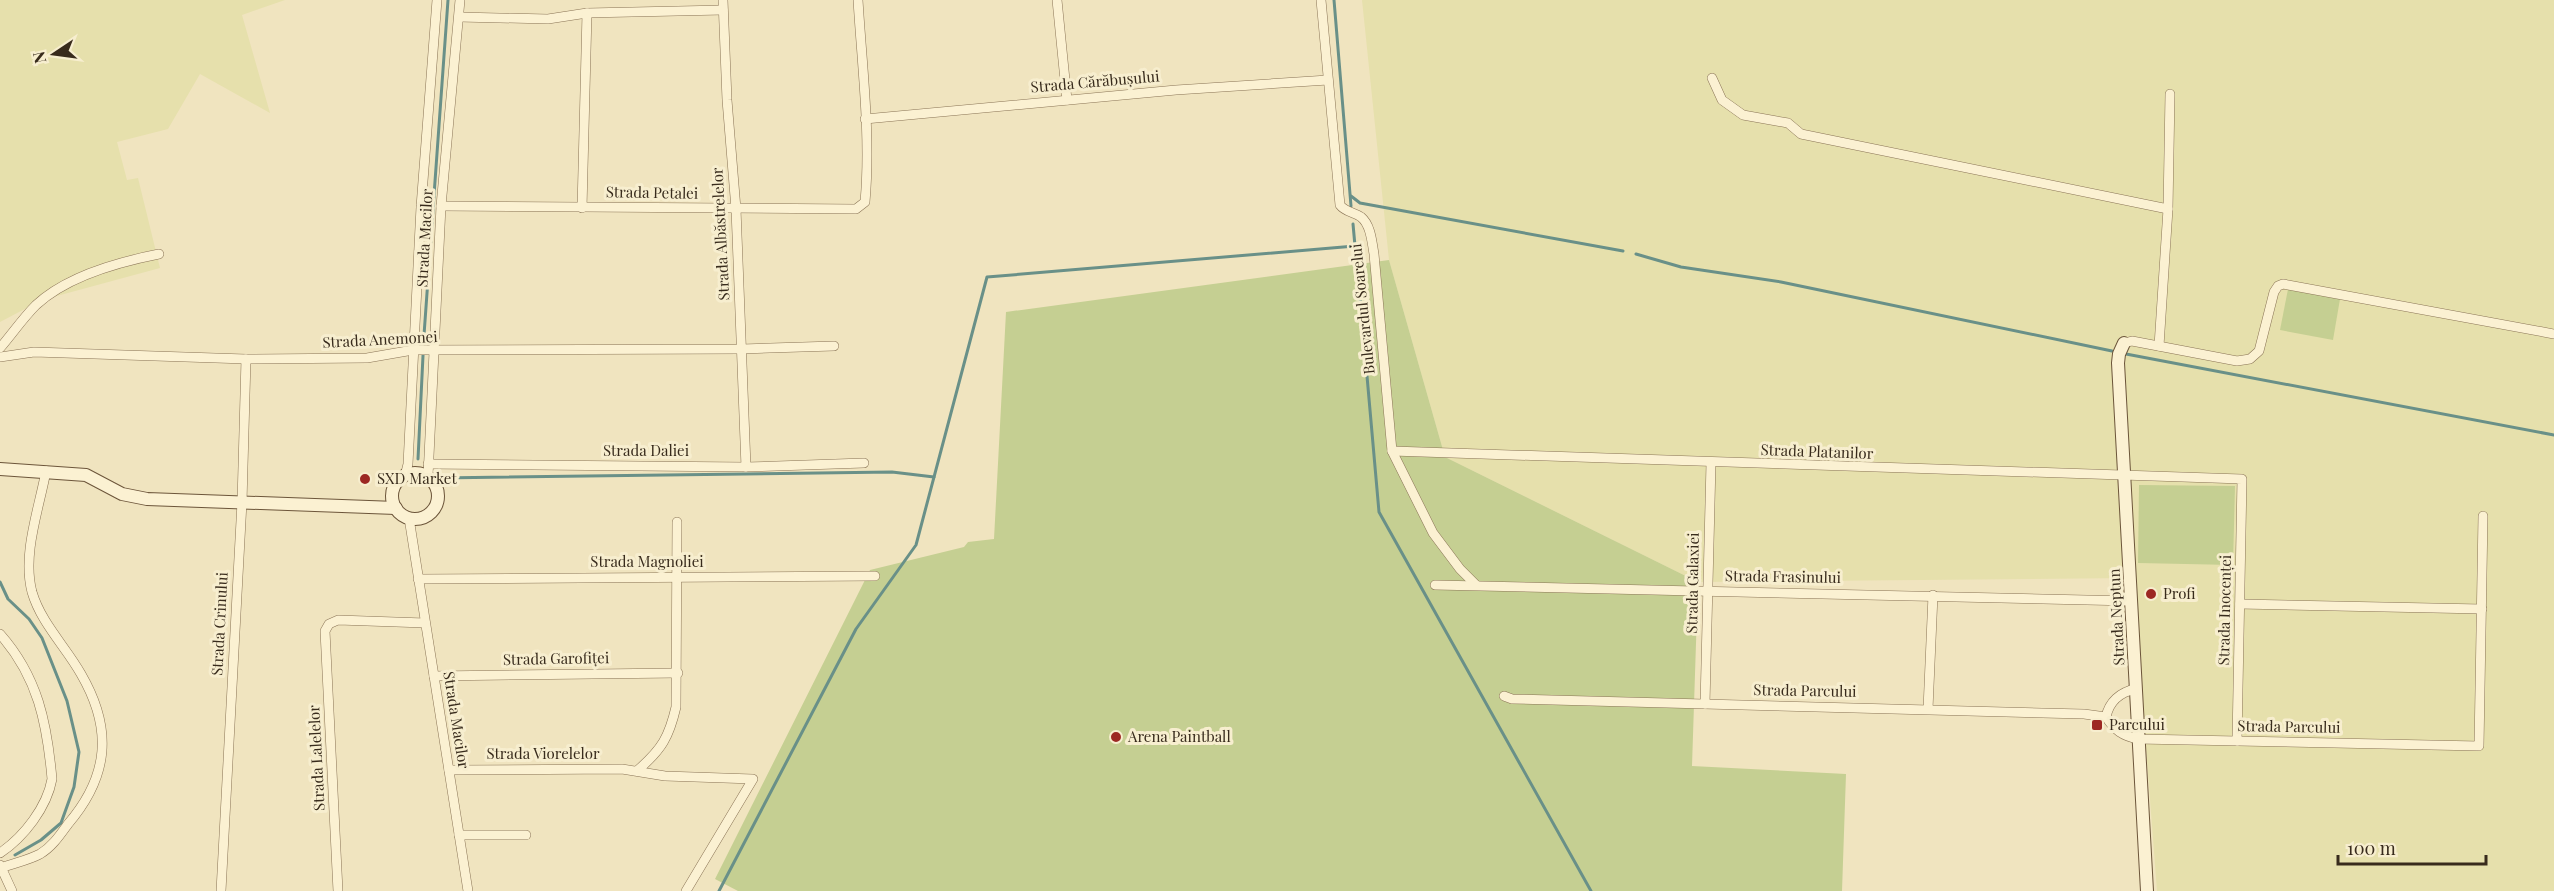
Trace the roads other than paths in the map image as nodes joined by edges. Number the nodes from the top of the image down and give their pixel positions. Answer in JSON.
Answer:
{"nodes":[{"id":1,"x":437,"y":0,"type":"edge"},
{"id":2,"x":460,"y":0,"type":"edge"},
{"id":3,"x":858,"y":0,"type":"edge"},
{"id":4,"x":1057,"y":0,"type":"edge"},
{"id":5,"x":1321,"y":0,"type":"edge"},
{"id":6,"x":723,"y":5,"type":"edge"},
{"id":7,"x":587,"y":13,"type":"junction"},
{"id":8,"x":459,"y":17,"type":"junction"},
{"id":9,"x":1712,"y":78,"type":"dead end"},
{"id":10,"x":1328,"y":80,"type":"junction"},
{"id":11,"x":2170,"y":94,"type":"dead end"},
{"id":12,"x":1067,"y":100,"type":"junction"},
{"id":13,"x":865,"y":119,"type":"junction"},
{"id":14,"x":441,"y":206,"type":"junction"},
{"id":15,"x":582,"y":208,"type":"junction"},
{"id":16,"x":736,"y":209,"type":"junction"},
{"id":17,"x":2168,"y":209,"type":"junction"},
{"id":18,"x":159,"y":254,"type":"dead end"},
{"id":19,"x":2554,"y":334,"type":"edge"},
{"id":20,"x":2124,"y":343,"type":"joint"},
{"id":21,"x":834,"y":346,"type":"dead end"},
{"id":22,"x":2158,"y":346,"type":"junction"},
{"id":23,"x":0,"y":348,"type":"edge"},
{"id":24,"x":415,"y":350,"type":"junction"},
{"id":25,"x":742,"y":350,"type":"junction"},
{"id":26,"x":432,"y":351,"type":"junction"},
{"id":27,"x":0,"y":357,"type":"edge"},
{"id":28,"x":246,"y":359,"type":"junction"},
{"id":29,"x":1392,"y":451,"type":"junction"},
{"id":30,"x":864,"y":463,"type":"dead end"},
{"id":31,"x":1712,"y":463,"type":"junction"},
{"id":32,"x":428,"y":464,"type":"junction"},
{"id":33,"x":746,"y":467,"type":"junction"},
{"id":34,"x":0,"y":469,"type":"edge"},
{"id":35,"x":46,"y":471,"type":"junction"},
{"id":36,"x":405,"y":476,"type":"junction"},
{"id":37,"x":428,"y":477,"type":"junction"},
{"id":38,"x":2124,"y":477,"type":"junction"},
{"id":39,"x":2242,"y":479,"type":"joint"},
{"id":40,"x":242,"y":502,"type":"junction"},
{"id":41,"x":396,"y":508,"type":"junction"},
{"id":42,"x":2484,"y":516,"type":"dead end"},
{"id":43,"x":409,"y":518,"type":"junction"},
{"id":44,"x":677,"y":522,"type":"dead end"},
{"id":45,"x":875,"y":576,"type":"dead end"},
{"id":46,"x":678,"y":577,"type":"junction"},
{"id":47,"x":418,"y":579,"type":"junction"},
{"id":48,"x":1435,"y":585,"type":"dead end"},
{"id":49,"x":1476,"y":585,"type":"junction"},
{"id":50,"x":1708,"y":591,"type":"junction"},
{"id":51,"x":1933,"y":595,"type":"junction"},
{"id":52,"x":2131,"y":602,"type":"junction"},
{"id":53,"x":2240,"y":604,"type":"junction"},
{"id":54,"x":2482,"y":609,"type":"junction"},
{"id":55,"x":425,"y":623,"type":"junction"},
{"id":56,"x":0,"y":634,"type":"edge"},
{"id":57,"x":678,"y":673,"type":"junction"},
{"id":58,"x":434,"y":676,"type":"junction"},
{"id":59,"x":2136,"y":689,"type":"junction"},
{"id":60,"x":1504,"y":696,"type":"dead end"},
{"id":61,"x":1706,"y":704,"type":"junction"},
{"id":62,"x":1928,"y":709,"type":"junction"},
{"id":63,"x":2106,"y":717,"type":"junction"},
{"id":64,"x":2138,"y":739,"type":"junction"},
{"id":65,"x":2237,"y":741,"type":"junction"},
{"id":66,"x":449,"y":770,"type":"junction"},
{"id":67,"x":638,"y":770,"type":"junction"},
{"id":68,"x":526,"y":835,"type":"dead end"},
{"id":69,"x":459,"y":836,"type":"junction"},
{"id":70,"x":0,"y":853,"type":"edge"},
{"id":71,"x":1,"y":866,"type":"edge"},
{"id":72,"x":12,"y":891,"type":"edge"},
{"id":73,"x":221,"y":891,"type":"edge"},
{"id":74,"x":338,"y":891,"type":"edge"},
{"id":75,"x":468,"y":891,"type":"edge"},
{"id":76,"x":686,"y":891,"type":"edge"},
{"id":77,"x":2147,"y":891,"type":"edge"}],
"edges":[{"from":1,"to":24,"type":"street","name":"Strada Macilor"},
{"from":2,"to":8,"type":"street","name":"Strada Macilor"},
{"from":3,"to":13,"type":"street"},
{"from":4,"to":12,"type":"street"},
{"from":5,"to":10,"type":"street","name":"Bulevardul Soarelui"},
{"from":6,"to":7,"type":"street"},
{"from":6,"to":16,"type":"street","name":"Strada Albăstrelelor"},
{"from":7,"to":8,"type":"street"},
{"from":7,"to":15,"type":"street"},
{"from":8,"to":14,"type":"street","name":"Strada Macilor"},
{"from":9,"to":17,"type":"street"},
{"from":10,"to":12,"type":"street","name":"Strada Cărăbușului"},
{"from":10,"to":29,"type":"street","name":"Bulevardul Soarelui"},
{"from":11,"to":17,"type":"street"},
{"from":12,"to":13,"type":"street","name":"Strada Cărăbușului"},
{"from":13,"to":16,"type":"street","name":"Strada Petalei"},
{"from":14,"to":15,"type":"street","name":"Strada Petalei"},
{"from":14,"to":26,"type":"street","name":"Strada Macilor"},
{"from":15,"to":16,"type":"street","name":"Strada Petalei"},
{"from":16,"to":25,"type":"street","name":"Strada Albăstrelelor"},
{"from":17,"to":22,"type":"street"},
{"from":18,"to":23,"type":"street"},
{"from":19,"to":22,"type":"street"},
{"from":20,"to":22,"type":"street"},
{"from":20,"to":38,"type":"street","name":"Strada Neptun"},
{"from":21,"to":25,"type":"street","name":"Strada Anemonei"},
{"from":24,"to":26,"type":"street","name":"Strada Anemonei"},
{"from":24,"to":28,"type":"street","name":"Strada Anemonei"},
{"from":24,"to":36,"type":"street","name":"Strada Macilor"},
{"from":25,"to":26,"type":"street","name":"Strada Anemonei"},
{"from":25,"to":33,"type":"street","name":"Strada Albăstrelelor"},
{"from":26,"to":32,"type":"street","name":"Strada Macilor"},
{"from":27,"to":28,"type":"street","name":"Strada Anemonei"},
{"from":28,"to":40,"type":"street","name":"Strada Crinului"},
{"from":29,"to":31,"type":"street","name":"Strada Platanilor"},
{"from":29,"to":49,"type":"street"},
{"from":30,"to":33,"type":"street","name":"Strada Daliei"},
{"from":31,"to":38,"type":"street","name":"Strada Platanilor"},
{"from":31,"to":50,"type":"street","name":"Strada Galaxiei"},
{"from":32,"to":33,"type":"street","name":"Strada Daliei"},
{"from":32,"to":37,"type":"street","name":"Strada Macilor"},
{"from":34,"to":35,"type":"street"},
{"from":35,"to":40,"type":"street"},
{"from":35,"to":71,"type":"street"},
{"from":36,"to":37,"type":"street"},
{"from":36,"to":41,"type":"street"},
{"from":37,"to":43,"type":"street"},
{"from":38,"to":39,"type":"street","name":"Strada Platanilor"},
{"from":38,"to":52,"type":"street","name":"Strada Neptun"},
{"from":39,"to":53,"type":"street","name":"Strada Inocenței"},
{"from":40,"to":41,"type":"street"},
{"from":40,"to":73,"type":"street","name":"Strada Crinului"},
{"from":41,"to":43,"type":"street"},
{"from":42,"to":54,"type":"street"},
{"from":43,"to":47,"type":"street","name":"Strada Macilor"},
{"from":44,"to":46,"type":"street"},
{"from":45,"to":46,"type":"street","name":"Strada Magnoliei"},
{"from":46,"to":47,"type":"street","name":"Strada Magnoliei"},
{"from":46,"to":57,"type":"street"},
{"from":47,"to":55,"type":"street","name":"Strada Macilor"},
{"from":48,"to":49,"type":"street","name":"Strada Frasinului"},
{"from":49,"to":50,"type":"street","name":"Strada Frasinului"},
{"from":50,"to":51,"type":"street","name":"Strada Frasinului"},
{"from":50,"to":61,"type":"street","name":"Strada Galaxiei"},
{"from":51,"to":52,"type":"street","name":"Strada Frasinului"},
{"from":51,"to":62,"type":"street"},
{"from":52,"to":59,"type":"street","name":"Strada Neptun"},
{"from":53,"to":54,"type":"street"},
{"from":53,"to":65,"type":"street","name":"Strada Inocenței"},
{"from":54,"to":65,"type":"street","name":"Strada Parcului"},
{"from":55,"to":58,"type":"street","name":"Strada Macilor"},
{"from":55,"to":74,"type":"street","name":"Strada Lalelelor"},
{"from":56,"to":70,"type":"street"},
{"from":57,"to":58,"type":"street","name":"Strada Garofiței"},
{"from":57,"to":67,"type":"street"},
{"from":58,"to":66,"type":"street","name":"Strada Macilor"},
{"from":59,"to":63,"type":"street"},
{"from":59,"to":64,"type":"street","name":"Strada Neptun"},
{"from":60,"to":61,"type":"street","name":"Strada Parcului"},
{"from":61,"to":62,"type":"street","name":"Strada Parcului"},
{"from":62,"to":63,"type":"street","name":"Strada Parcului"},
{"from":63,"to":64,"type":"street","name":"Strada Parcului"},
{"from":64,"to":65,"type":"street","name":"Strada Parcului"},
{"from":64,"to":77,"type":"street","name":"Strada Neptun"},
{"from":66,"to":67,"type":"street","name":"Strada Viorelelor"},
{"from":66,"to":69,"type":"street","name":"Strada Macilor"},
{"from":67,"to":76,"type":"street","name":"Strada Viorelelor"},
{"from":68,"to":69,"type":"street"},
{"from":69,"to":75,"type":"street","name":"Strada Macilor"},
{"from":71,"to":72,"type":"street"}]}
